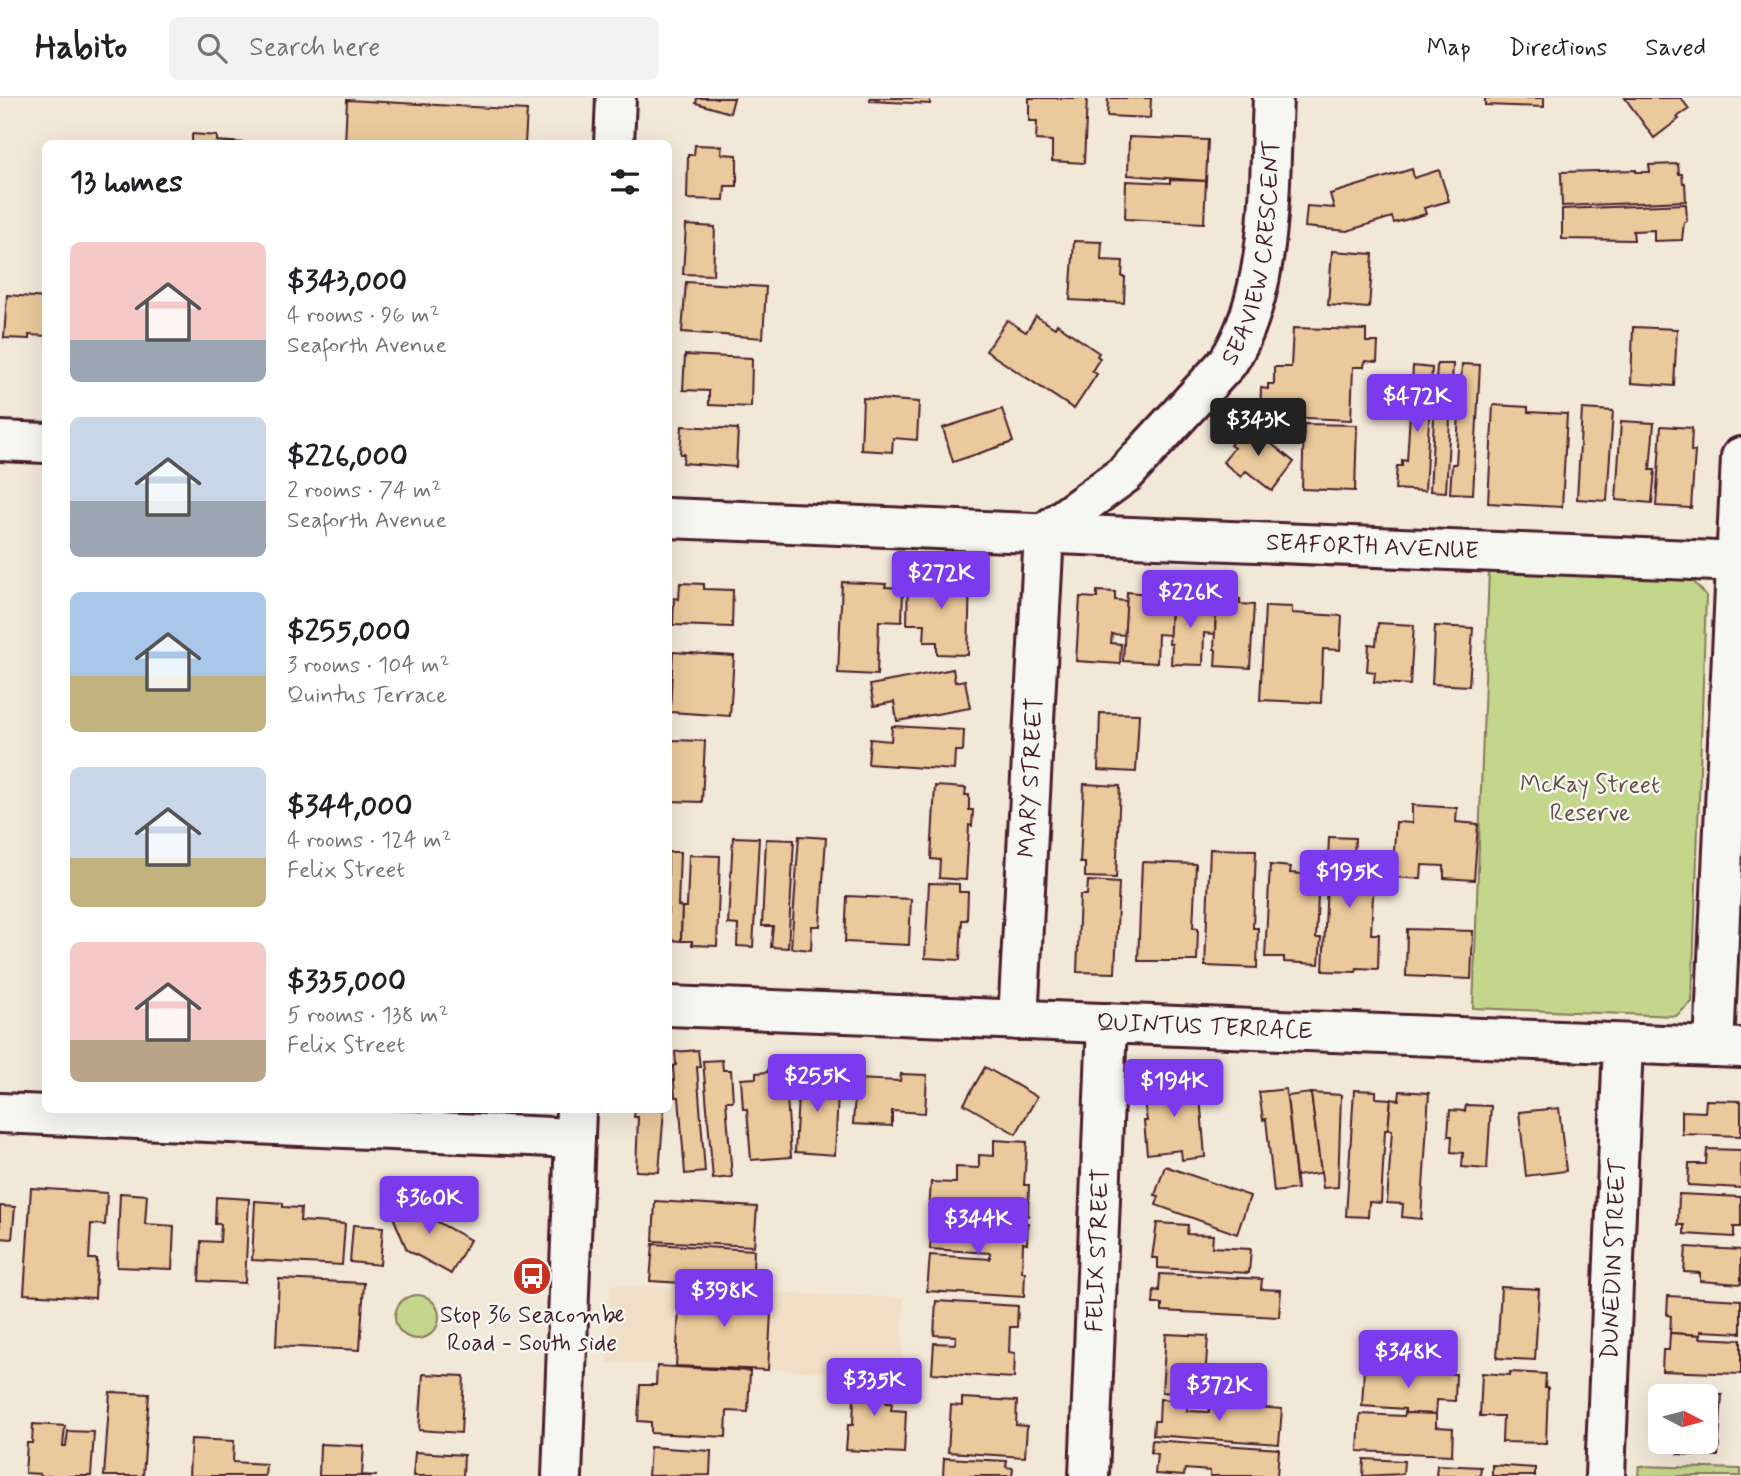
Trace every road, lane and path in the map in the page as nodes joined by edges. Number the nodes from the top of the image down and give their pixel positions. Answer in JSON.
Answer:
{"nodes":[{"id":1,"x":616,"y":98,"type":"edge"},
{"id":2,"x":1273,"y":98,"type":"edge"},
{"id":3,"x":614,"y":140,"type":"edge"},
{"id":4,"x":0,"y":440,"type":"edge"},
{"id":5,"x":42,"y":443,"type":"edge"},
{"id":6,"x":1741,"y":457,"type":"edge"},
{"id":7,"x":672,"y":518,"type":"edge"},
{"id":8,"x":1044,"y":533,"type":"junction"},
{"id":9,"x":1739,"y":561,"type":"edge"},
{"id":10,"x":672,"y":1006,"type":"edge"},
{"id":11,"x":1018,"y":1020,"type":"junction"},
{"id":12,"x":1107,"y":1023,"type":"junction"},
{"id":13,"x":1623,"y":1044,"type":"junction"},
{"id":14,"x":1728,"y":1048,"type":"edge"},
{"id":15,"x":42,"y":1112,"type":"edge"},
{"id":16,"x":0,"y":1113,"type":"edge"},
{"id":17,"x":91,"y":1113,"type":"edge"},
{"id":18,"x":576,"y":1124,"type":"edge"},
{"id":19,"x":562,"y":1476,"type":"edge"},
{"id":20,"x":1090,"y":1476,"type":"edge"},
{"id":21,"x":1605,"y":1476,"type":"edge"}],
"edges":[{"from":1,"to":3,"type":"street"},
{"from":2,"to":8,"type":"street","name":"SEAVIEW CRESCENT"},
{"from":4,"to":5,"type":"street"},
{"from":6,"to":9,"type":"street"},
{"from":7,"to":8,"type":"street","name":"SEAFORTH AVENUE"},
{"from":8,"to":9,"type":"street","name":"SEAFORTH AVENUE"},
{"from":8,"to":11,"type":"street","name":"MARY STREET"},
{"from":9,"to":14,"type":"street"},
{"from":10,"to":11,"type":"street","name":"QUINTUS TERRACE"},
{"from":11,"to":12,"type":"street","name":"QUINTUS TERRACE"},
{"from":12,"to":13,"type":"street","name":"QUINTUS TERRACE"},
{"from":12,"to":20,"type":"street","name":"FELIX STREET"},
{"from":13,"to":14,"type":"street","name":"QUINTUS TERRACE"},
{"from":13,"to":21,"type":"street","name":"DUNEDIN STREET"},
{"from":15,"to":16,"type":"street"},
{"from":17,"to":18,"type":"street"},
{"from":18,"to":19,"type":"street"}]}
